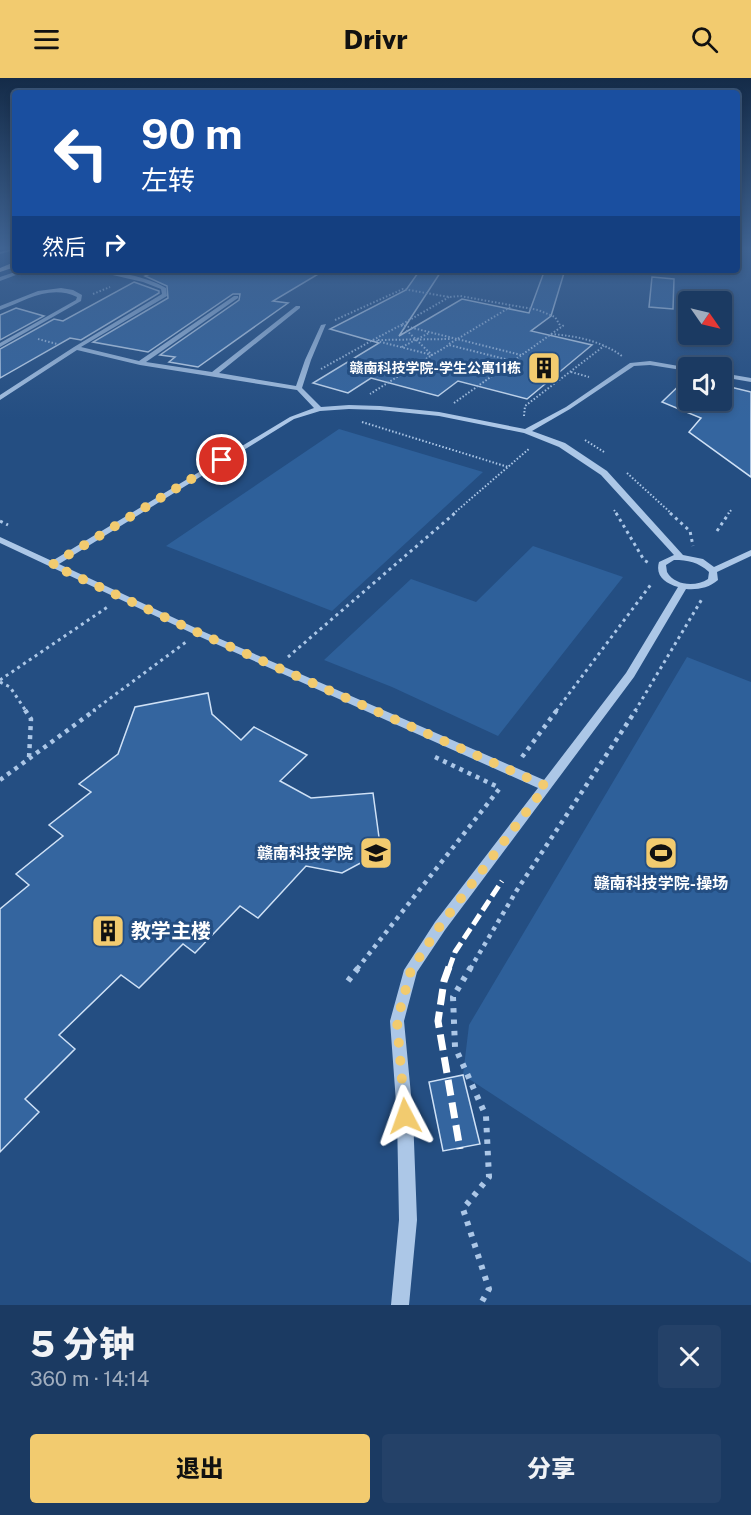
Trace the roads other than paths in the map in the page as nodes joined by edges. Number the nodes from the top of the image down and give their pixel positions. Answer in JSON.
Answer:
{"nodes":[{"id":1,"x":72,"y":304,"type":"edge"},
{"id":2,"x":149,"y":304,"type":"edge"},
{"id":3,"x":225,"y":304,"type":"edge"},
{"id":4,"x":298,"y":306,"type":"dead end"},
{"id":5,"x":324,"y":325,"type":"road end"},
{"id":6,"x":0,"y":345,"type":"edge"},
{"id":7,"x":76,"y":348,"type":"junction"},
{"id":8,"x":140,"y":363,"type":"junction"},
{"id":9,"x":678,"y":367,"type":"edge"},
{"id":10,"x":213,"y":375,"type":"junction"},
{"id":11,"x":732,"y":377,"type":"edge"},
{"id":12,"x":751,"y":380,"type":"edge"},
{"id":13,"x":299,"y":388,"type":"junction"},
{"id":14,"x":0,"y":398,"type":"edge"},
{"id":15,"x":319,"y":409,"type":"junction"},
{"id":16,"x":526,"y":430,"type":"junction"},
{"id":17,"x":0,"y":540,"type":"edge"},
{"id":18,"x":751,"y":553,"type":"edge"},
{"id":19,"x":680,"y":557,"type":"junction"},
{"id":20,"x":52,"y":565,"type":"junction"},
{"id":21,"x":713,"y":571,"type":"junction"},
{"id":22,"x":683,"y":586,"type":"junction"},
{"id":23,"x":546,"y":786,"type":"junction"},
{"id":24,"x":400,"y":1305,"type":"edge"}],
"edges":[{"from":1,"to":6,"type":"street"},
{"from":2,"to":7,"type":"street"},
{"from":3,"to":8,"type":"street"},
{"from":4,"to":10,"type":"street"},
{"from":5,"to":13,"type":"street"},
{"from":7,"to":8,"type":"street"},
{"from":7,"to":14,"type":"street"},
{"from":8,"to":10,"type":"street"},
{"from":9,"to":16,"type":"street"},
{"from":10,"to":13,"type":"street"},
{"from":11,"to":12,"type":"street"},
{"from":13,"to":15,"type":"street"},
{"from":15,"to":16,"type":"street"},
{"from":15,"to":20,"type":"street"},
{"from":16,"to":19,"type":"street"},
{"from":17,"to":20,"type":"street"},
{"from":18,"to":21,"type":"street"},
{"from":19,"to":21,"type":"street"},
{"from":19,"to":22,"type":"street"},
{"from":20,"to":23,"type":"street"},
{"from":21,"to":22,"type":"street"},
{"from":22,"to":23,"type":"street"},
{"from":23,"to":24,"type":"street"}]}
